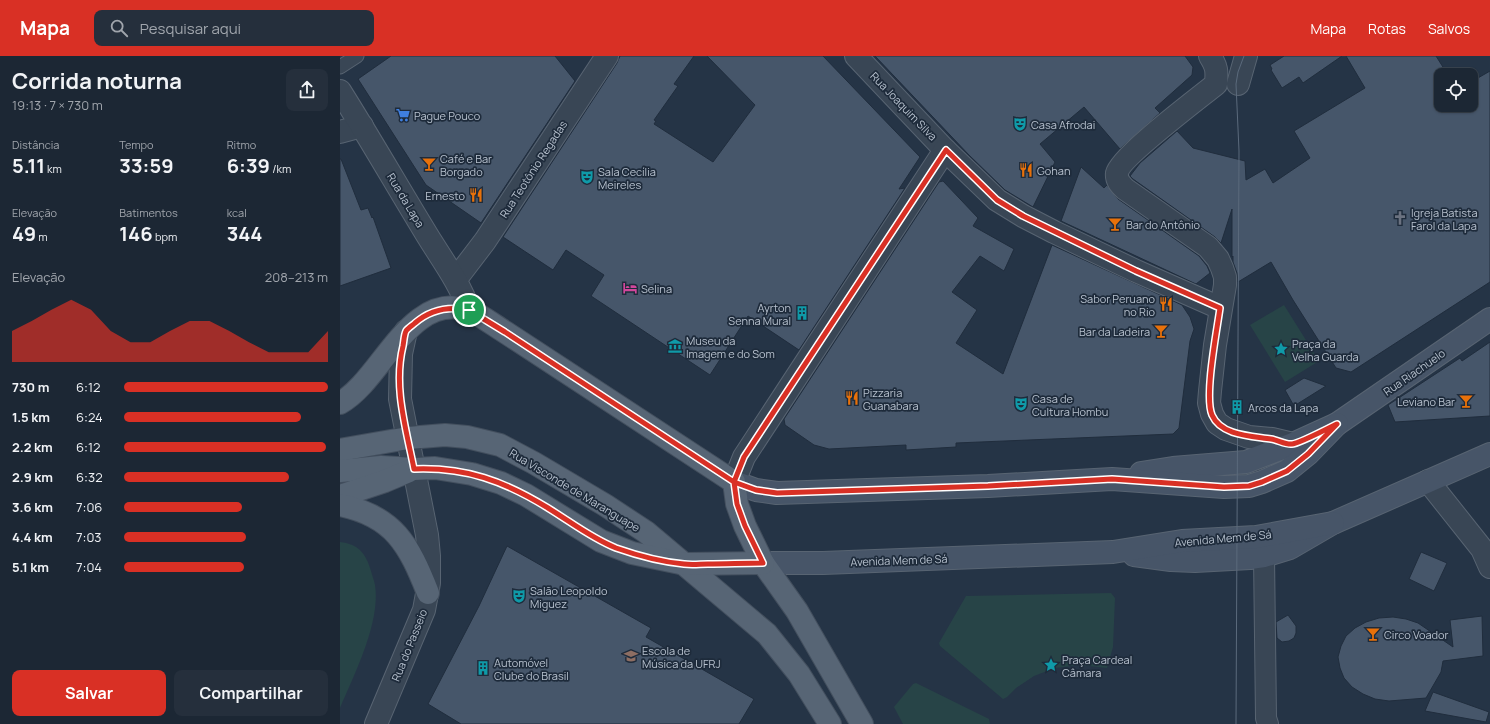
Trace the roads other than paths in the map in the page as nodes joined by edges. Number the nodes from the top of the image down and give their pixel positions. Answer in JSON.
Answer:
{"nodes":[{"id":1,"x":357,"y":56,"type":"edge"},
{"id":2,"x":607,"y":56,"type":"edge"},
{"id":3,"x":856,"y":56,"type":"edge"},
{"id":4,"x":1210,"y":56,"type":"edge"},
{"id":5,"x":1246,"y":56,"type":"edge"},
{"id":6,"x":340,"y":67,"type":"edge"},
{"id":7,"x":1238,"y":84,"type":"dead end"},
{"id":8,"x":340,"y":91,"type":"edge"},
{"id":9,"x":362,"y":126,"type":"junction"},
{"id":10,"x":340,"y":132,"type":"edge"},
{"id":11,"x":946,"y":150,"type":"junction"},
{"id":12,"x":456,"y":279,"type":"junction"},
{"id":13,"x":1220,"y":308,"type":"junction"},
{"id":14,"x":469,"y":310,"type":"junction"},
{"id":15,"x":1490,"y":319,"type":"edge"},
{"id":16,"x":406,"y":330,"type":"junction"},
{"id":17,"x":340,"y":403,"type":"edge"},
{"id":18,"x":408,"y":438,"type":"junction"},
{"id":19,"x":1300,"y":449,"type":"junction"},
{"id":20,"x":340,"y":450,"type":"edge"},
{"id":21,"x":1490,"y":454,"type":"edge"},
{"id":22,"x":414,"y":469,"type":"junction"},
{"id":23,"x":340,"y":471,"type":"edge"},
{"id":24,"x":1428,"y":481,"type":"junction"},
{"id":25,"x":734,"y":482,"type":"junction"},
{"id":26,"x":340,"y":496,"type":"edge"},
{"id":27,"x":340,"y":505,"type":"edge"},
{"id":28,"x":1333,"y":523,"type":"junction"},
{"id":29,"x":1114,"y":552,"type":"junction"},
{"id":30,"x":1264,"y":556,"type":"junction"},
{"id":31,"x":763,"y":563,"type":"junction"},
{"id":32,"x":684,"y":564,"type":"junction"},
{"id":33,"x":1490,"y":567,"type":"edge"},
{"id":34,"x":428,"y":593,"type":"junction"},
{"id":35,"x":376,"y":724,"type":"edge"},
{"id":36,"x":830,"y":724,"type":"edge"},
{"id":37,"x":862,"y":724,"type":"edge"},
{"id":38,"x":1268,"y":724,"type":"edge"}],
"edges":[{"from":1,"to":6,"type":"lane"},
{"from":2,"to":12,"type":"street","name":"Rua Teotônio Regadas"},
{"from":3,"to":11,"type":"street","name":"Rua Joaquim Silva"},
{"from":4,"to":13,"type":"street"},
{"from":5,"to":7,"type":"street"},
{"from":8,"to":9,"type":"street","name":"Rua da Lapa"},
{"from":9,"to":10,"type":"street"},
{"from":9,"to":12,"type":"street","name":"Rua da Lapa"},
{"from":11,"to":13,"type":"street","name":"Rua Joaquim Silva"},
{"from":11,"to":25,"type":"street"},
{"from":12,"to":14,"type":"street","name":"Rua da Lapa"},
{"from":13,"to":19,"type":"street"},
{"from":14,"to":16,"type":"main road"},
{"from":14,"to":25,"type":"main road"},
{"from":15,"to":19,"type":"main road","name":"Rua Riachuelo"},
{"from":16,"to":17,"type":"main road"},
{"from":16,"to":18,"type":"street","name":"Rua do Passeio"},
{"from":18,"to":20,"type":"main road","name":"Rua Visconde de Maranguape"},
{"from":18,"to":22,"type":"street","name":"Rua do Passeio"},
{"from":18,"to":32,"type":"main road","name":"Rua Visconde de Maranguape"},
{"from":19,"to":25,"type":"main road"},
{"from":21,"to":24,"type":"main road","name":"Avenida Mem de Sá"},
{"from":22,"to":23,"type":"main road"},
{"from":22,"to":26,"type":"main road"},
{"from":22,"to":32,"type":"main road","name":"Avenida Mem de Sá"},
{"from":22,"to":34,"type":"street","name":"Rua do Passeio"},
{"from":24,"to":28,"type":"main road","name":"Avenida Mem de Sá"},
{"from":24,"to":33,"type":"street"},
{"from":25,"to":31,"type":"main road"},
{"from":27,"to":34,"type":"main road"},
{"from":28,"to":29,"type":"main road","name":"Avenida Mem de Sá"},
{"from":28,"to":30,"type":"main road","name":"Avenida Mem de Sá"},
{"from":29,"to":30,"type":"main road","name":"Avenida Mem de Sá"},
{"from":29,"to":31,"type":"main road","name":"Avenida Mem de Sá"},
{"from":30,"to":38,"type":"street"},
{"from":31,"to":32,"type":"main road","name":"Avenida Mem de Sá"},
{"from":31,"to":37,"type":"main road"},
{"from":32,"to":36,"type":"main road","name":"Rua Visconde de Maranguape"},
{"from":34,"to":35,"type":"street","name":"Rua do Passeio"}]}
